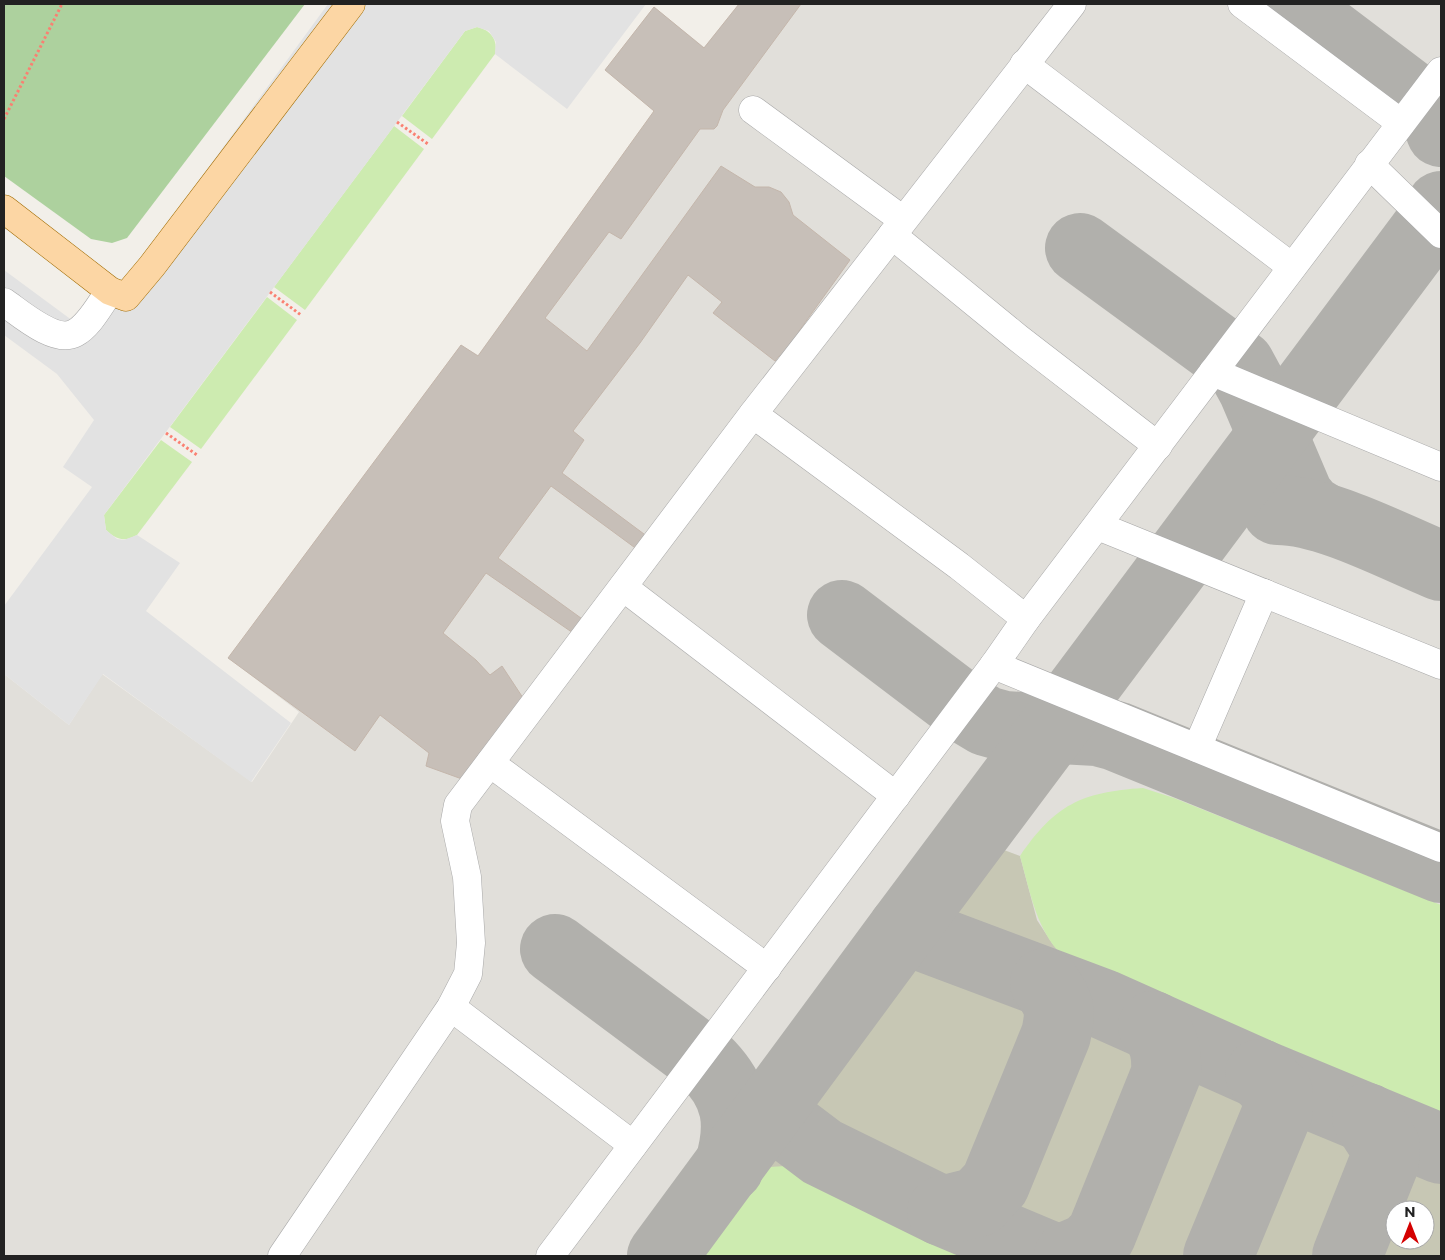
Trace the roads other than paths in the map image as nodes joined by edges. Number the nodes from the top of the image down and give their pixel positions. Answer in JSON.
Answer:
{"nodes":[{"id":1,"x":351,"y":4,"type":"edge"},
{"id":2,"x":1072,"y":4,"type":"edge"},
{"id":3,"x":1242,"y":4,"type":"edge"},
{"id":4,"x":1024,"y":64,"type":"junction"},
{"id":5,"x":1441,"y":71,"type":"edge"},
{"id":6,"x":753,"y":110,"type":"dead end"},
{"id":7,"x":1401,"y":123,"type":"junction"},
{"id":8,"x":1369,"y":164,"type":"junction"},
{"id":9,"x":4,"y":209,"type":"edge"},
{"id":10,"x":897,"y":227,"type":"junction"},
{"id":11,"x":1441,"y":234,"type":"edge"},
{"id":12,"x":1292,"y":267,"type":"junction"},
{"id":13,"x":110,"y":291,"type":"junction"},
{"id":14,"x":4,"y":302,"type":"edge"},
{"id":15,"x":1213,"y":372,"type":"junction"},
{"id":16,"x":753,"y":414,"type":"junction"},
{"id":17,"x":1158,"y":446,"type":"junction"},
{"id":18,"x":1441,"y":467,"type":"edge"},
{"id":19,"x":1098,"y":526,"type":"junction"},
{"id":20,"x":623,"y":587,"type":"junction"},
{"id":21,"x":1264,"y":593,"type":"junction"},
{"id":22,"x":1026,"y":619,"type":"junction"},
{"id":23,"x":994,"y":665,"type":"junction"},
{"id":24,"x":1441,"y":665,"type":"edge"},
{"id":25,"x":1197,"y":748,"type":"junction"},
{"id":26,"x":490,"y":763,"type":"junction"},
{"id":27,"x":896,"y":796,"type":"junction"},
{"id":28,"x":1441,"y":848,"type":"edge"},
{"id":29,"x":767,"y":968,"type":"junction"},
{"id":30,"x":451,"y":1007,"type":"junction"},
{"id":31,"x":633,"y":1145,"type":"junction"},
{"id":32,"x":282,"y":1256,"type":"edge"},
{"id":33,"x":550,"y":1256,"type":"edge"}],
"edges":[{"from":1,"to":13,"type":"main road"},
{"from":2,"to":4,"type":"lane"},
{"from":3,"to":7,"type":"lane"},
{"from":4,"to":10,"type":"lane"},
{"from":4,"to":12,"type":"lane"},
{"from":5,"to":7,"type":"lane"},
{"from":6,"to":10,"type":"lane"},
{"from":7,"to":8,"type":"lane"},
{"from":8,"to":11,"type":"lane"},
{"from":8,"to":12,"type":"lane"},
{"from":9,"to":13,"type":"main road"},
{"from":10,"to":16,"type":"lane"},
{"from":10,"to":17,"type":"lane"},
{"from":12,"to":15,"type":"lane"},
{"from":13,"to":14,"type":"lane"},
{"from":15,"to":17,"type":"lane"},
{"from":15,"to":18,"type":"lane"},
{"from":16,"to":20,"type":"lane"},
{"from":16,"to":22,"type":"lane"},
{"from":17,"to":19,"type":"lane"},
{"from":19,"to":21,"type":"lane"},
{"from":19,"to":22,"type":"lane"},
{"from":20,"to":26,"type":"lane"},
{"from":20,"to":27,"type":"lane"},
{"from":21,"to":24,"type":"lane"},
{"from":21,"to":25,"type":"lane"},
{"from":22,"to":23,"type":"lane"},
{"from":23,"to":25,"type":"lane"},
{"from":23,"to":27,"type":"lane"},
{"from":25,"to":28,"type":"lane"},
{"from":26,"to":29,"type":"lane"},
{"from":26,"to":30,"type":"lane"},
{"from":27,"to":29,"type":"lane"},
{"from":29,"to":31,"type":"lane"},
{"from":30,"to":31,"type":"lane"},
{"from":30,"to":32,"type":"lane"},
{"from":31,"to":33,"type":"lane"}]}
